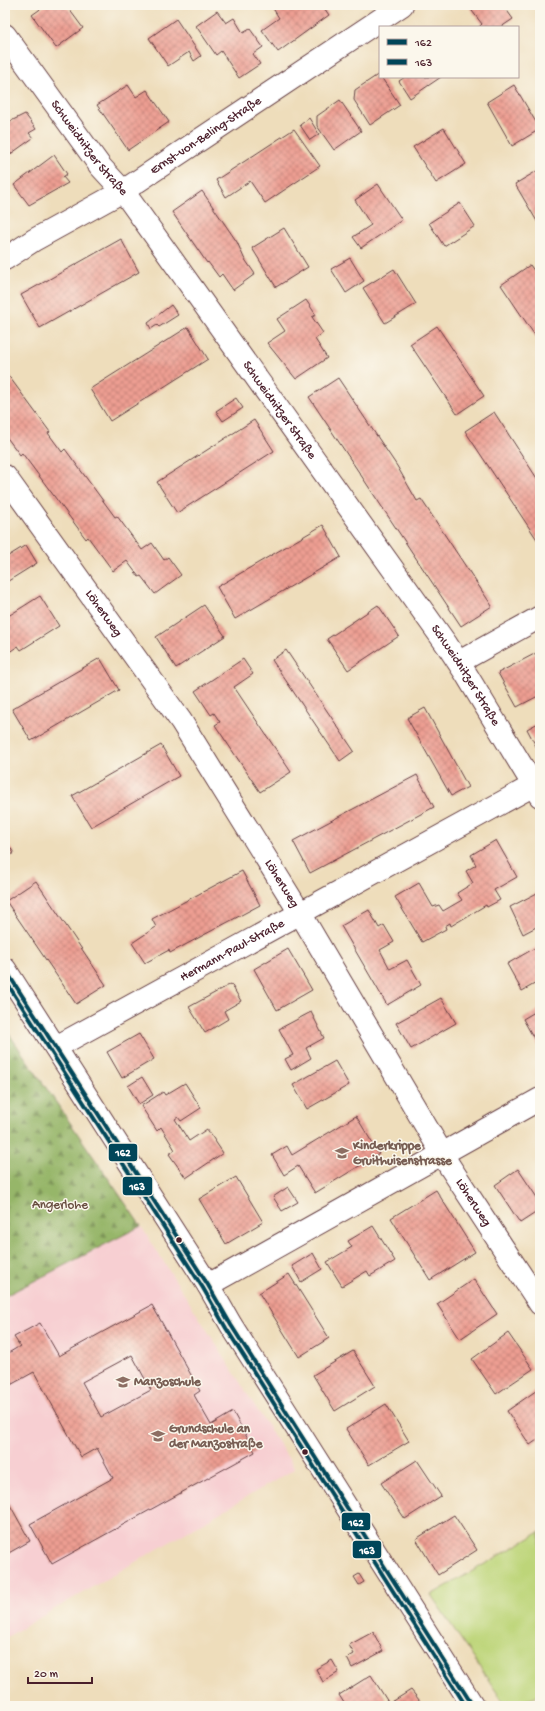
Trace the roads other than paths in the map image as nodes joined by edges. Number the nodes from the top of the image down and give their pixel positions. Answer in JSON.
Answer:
{"nodes":[{"id":1,"x":402,"y":5,"type":"edge"},
{"id":2,"x":5,"y":34,"type":"edge"},
{"id":3,"x":123,"y":191,"type":"junction"},
{"id":4,"x":5,"y":259,"type":"edge"},
{"id":5,"x":5,"y":476,"type":"edge"},
{"id":6,"x":540,"y":617,"type":"edge"},
{"id":7,"x":459,"y":662,"type":"junction"},
{"id":8,"x":537,"y":790,"type":"edge"},
{"id":9,"x":300,"y":913,"type":"junction"},
{"id":10,"x":5,"y":969,"type":"edge"},
{"id":11,"x":56,"y":1047,"type":"junction"},
{"id":12,"x":540,"y":1099,"type":"edge"},
{"id":13,"x":442,"y":1154,"type":"junction"},
{"id":14,"x":208,"y":1285,"type":"junction"},
{"id":15,"x":540,"y":1304,"type":"edge"},
{"id":16,"x":473,"y":1706,"type":"edge"}],
"edges":[{"from":1,"to":3,"type":"street","name":"Ernst-von-Beling-Straße"},
{"from":2,"to":3,"type":"street","name":"Schweidnitzer Straße"},
{"from":3,"to":4,"type":"street","name":"Ernst-von-Beling-Straße"},
{"from":3,"to":7,"type":"street","name":"Schweidnitzer Straße"},
{"from":5,"to":9,"type":"street","name":"Löherweg"},
{"from":6,"to":7,"type":"street"},
{"from":7,"to":8,"type":"street","name":"Schweidnitzer Straße"},
{"from":8,"to":9,"type":"street","name":"Hermann-Paul-Straße"},
{"from":9,"to":11,"type":"street","name":"Hermann-Paul-Straße"},
{"from":9,"to":13,"type":"street","name":"Löherweg"},
{"from":10,"to":11,"type":"street"},
{"from":11,"to":14,"type":"street"},
{"from":12,"to":13,"type":"street"},
{"from":13,"to":14,"type":"street"},
{"from":13,"to":15,"type":"street","name":"Löherweg"},
{"from":14,"to":16,"type":"street"}]}
